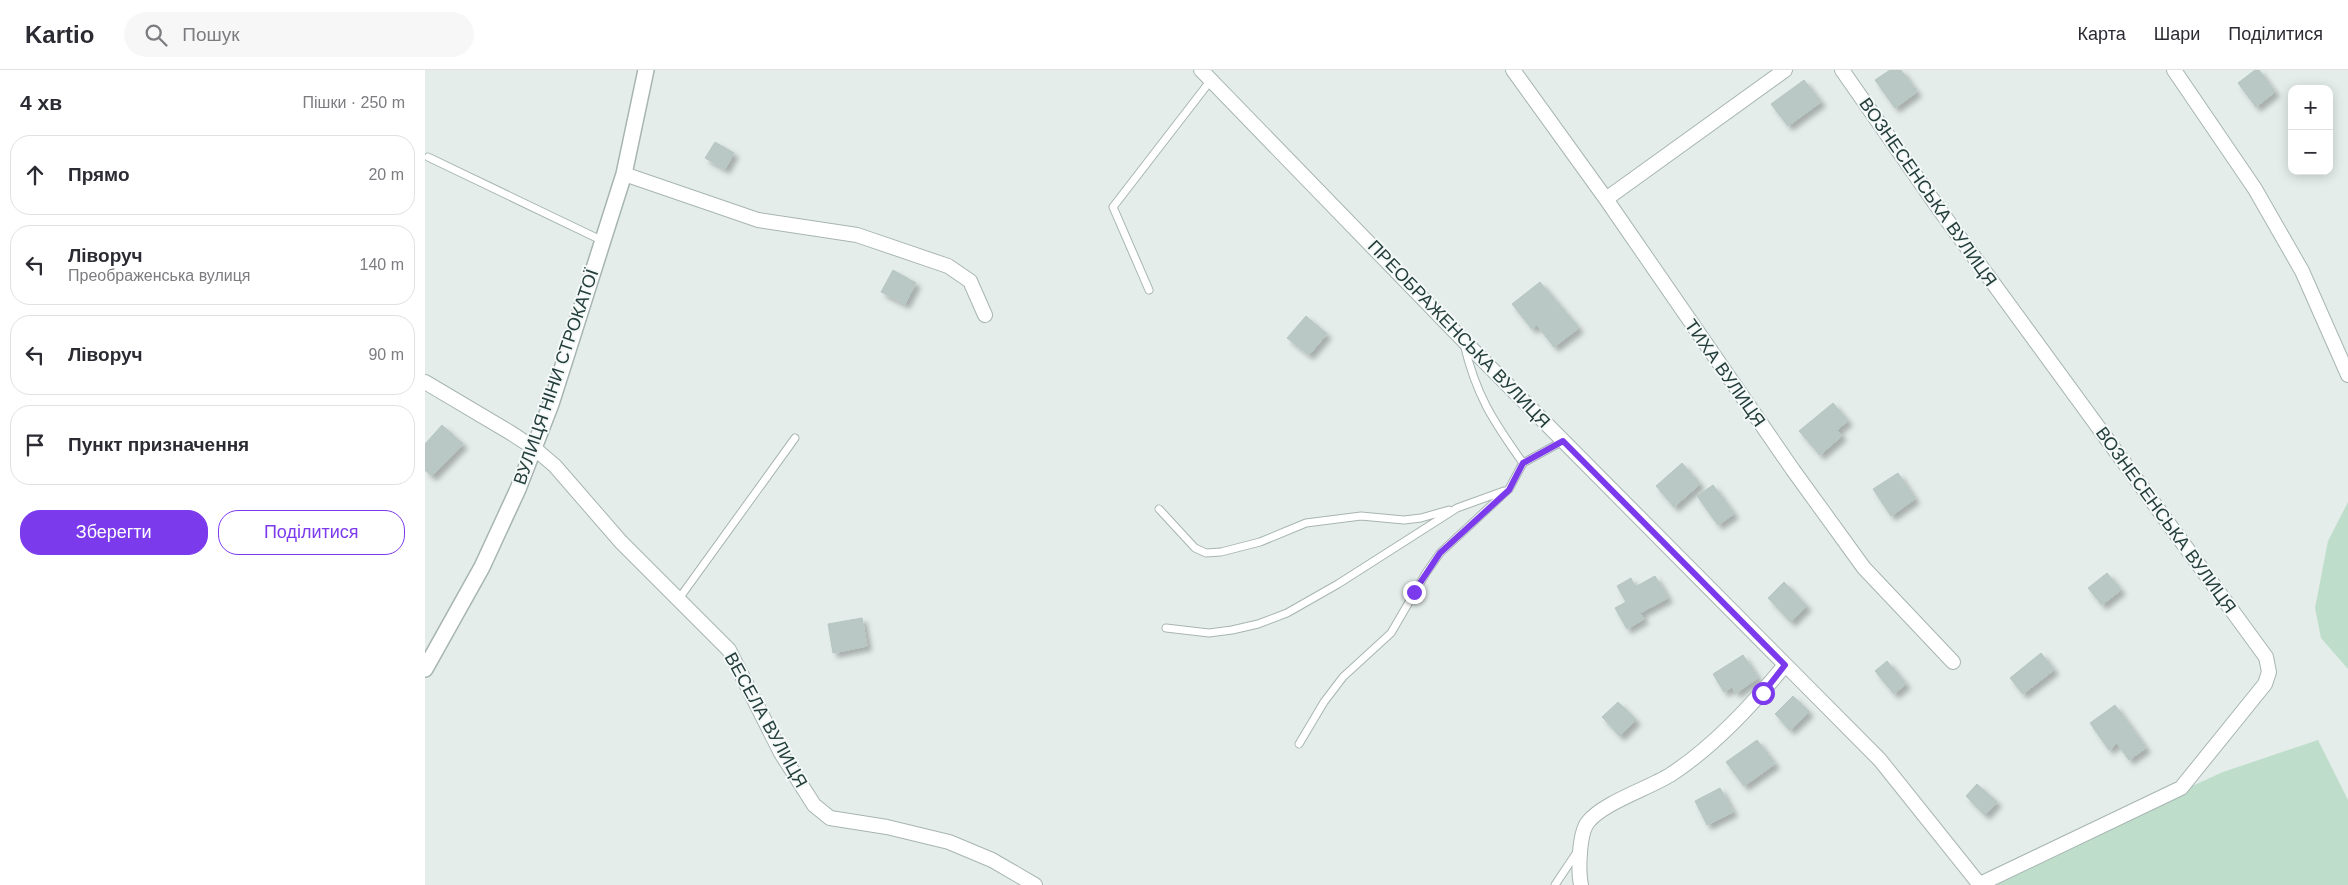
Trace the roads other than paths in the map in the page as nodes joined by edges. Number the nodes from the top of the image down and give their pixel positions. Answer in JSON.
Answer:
{"nodes":[{"id":1,"x":645,"y":70,"type":"edge"},
{"id":2,"x":1201,"y":70,"type":"edge"},
{"id":3,"x":1513,"y":70,"type":"edge"},
{"id":4,"x":1785,"y":70,"type":"edge"},
{"id":5,"x":1842,"y":70,"type":"edge"},
{"id":6,"x":2174,"y":70,"type":"edge"},
{"id":7,"x":1211,"y":80,"type":"junction"},
{"id":8,"x":428,"y":157,"type":"dead end"},
{"id":9,"x":624,"y":174,"type":"junction"},
{"id":10,"x":1606,"y":199,"type":"junction"},
{"id":11,"x":603,"y":241,"type":"junction"},
{"id":12,"x":1149,"y":290,"type":"dead end"},
{"id":13,"x":985,"y":315,"type":"dead end"},
{"id":14,"x":1463,"y":340,"type":"junction"},
{"id":15,"x":2348,"y":375,"type":"edge"},
{"id":16,"x":425,"y":382,"type":"edge"},
{"id":17,"x":795,"y":438,"type":"dead end"},
{"id":18,"x":1563,"y":441,"type":"junction"},
{"id":19,"x":534,"y":448,"type":"junction"},
{"id":20,"x":1523,"y":463,"type":"junction"},
{"id":21,"x":1509,"y":490,"type":"junction"},
{"id":22,"x":1457,"y":508,"type":"junction"},
{"id":23,"x":1159,"y":509,"type":"dead end"},
{"id":24,"x":678,"y":600,"type":"junction"},
{"id":25,"x":1166,"y":628,"type":"dead end"},
{"id":26,"x":1953,"y":662,"type":"dead end"},
{"id":27,"x":1785,"y":665,"type":"junction"},
{"id":28,"x":425,"y":669,"type":"edge"},
{"id":29,"x":1299,"y":744,"type":"dead end"},
{"id":30,"x":1581,"y":846,"type":"junction"},
{"id":31,"x":1980,"y":884,"type":"edge"},
{"id":32,"x":1035,"y":885,"type":"edge"},
{"id":33,"x":1555,"y":885,"type":"edge"},
{"id":34,"x":1581,"y":885,"type":"edge"}],
"edges":[{"from":1,"to":9,"type":"street","name":"ВУЛИЦЯ НІНИ СТРОКАТОЇ"},
{"from":2,"to":7,"type":"street","name":"ПРЕОБРАЖЕНСЬКА ВУЛИЦЯ"},
{"from":3,"to":10,"type":"street","name":"ТИХА ВУЛИЦЯ"},
{"from":4,"to":10,"type":"street"},
{"from":5,"to":31,"type":"street","name":"ВОЗНЕСЕНСЬКА ВУЛИЦЯ"},
{"from":6,"to":15,"type":"street"},
{"from":7,"to":12,"type":"lane"},
{"from":7,"to":14,"type":"street","name":"ПРЕОБРАЖЕНСЬКА ВУЛИЦЯ"},
{"from":8,"to":11,"type":"lane"},
{"from":9,"to":11,"type":"street","name":"ВУЛИЦЯ НІНИ СТРОКАТОЇ"},
{"from":9,"to":13,"type":"street"},
{"from":10,"to":26,"type":"street","name":"ТИХА ВУЛИЦЯ"},
{"from":11,"to":19,"type":"street","name":"ВУЛИЦЯ НІНИ СТРОКАТОЇ"},
{"from":14,"to":18,"type":"street","name":"ПРЕОБРАЖЕНСЬКА ВУЛИЦЯ"},
{"from":14,"to":20,"type":"lane"},
{"from":16,"to":19,"type":"street","name":"ВЕСЕЛА ВУЛИЦЯ"},
{"from":17,"to":24,"type":"lane"},
{"from":18,"to":20,"type":"lane"},
{"from":18,"to":27,"type":"street","name":"ПРЕОБРАЖЕНСЬКА ВУЛИЦЯ"},
{"from":19,"to":24,"type":"street","name":"ВЕСЕЛА ВУЛИЦЯ"},
{"from":19,"to":28,"type":"street","name":"ВУЛИЦЯ НІНИ СТРОКАТОЇ"},
{"from":20,"to":21,"type":"lane"},
{"from":21,"to":22,"type":"lane"},
{"from":21,"to":29,"type":"lane"},
{"from":22,"to":23,"type":"lane"},
{"from":22,"to":25,"type":"lane"},
{"from":24,"to":32,"type":"street","name":"ВЕСЕЛА ВУЛИЦЯ"},
{"from":27,"to":30,"type":"street"},
{"from":27,"to":31,"type":"street","name":"ПРЕОБРАЖЕНСЬКА ВУЛИЦЯ"},
{"from":30,"to":33,"type":"lane"},
{"from":30,"to":34,"type":"street"}]}
